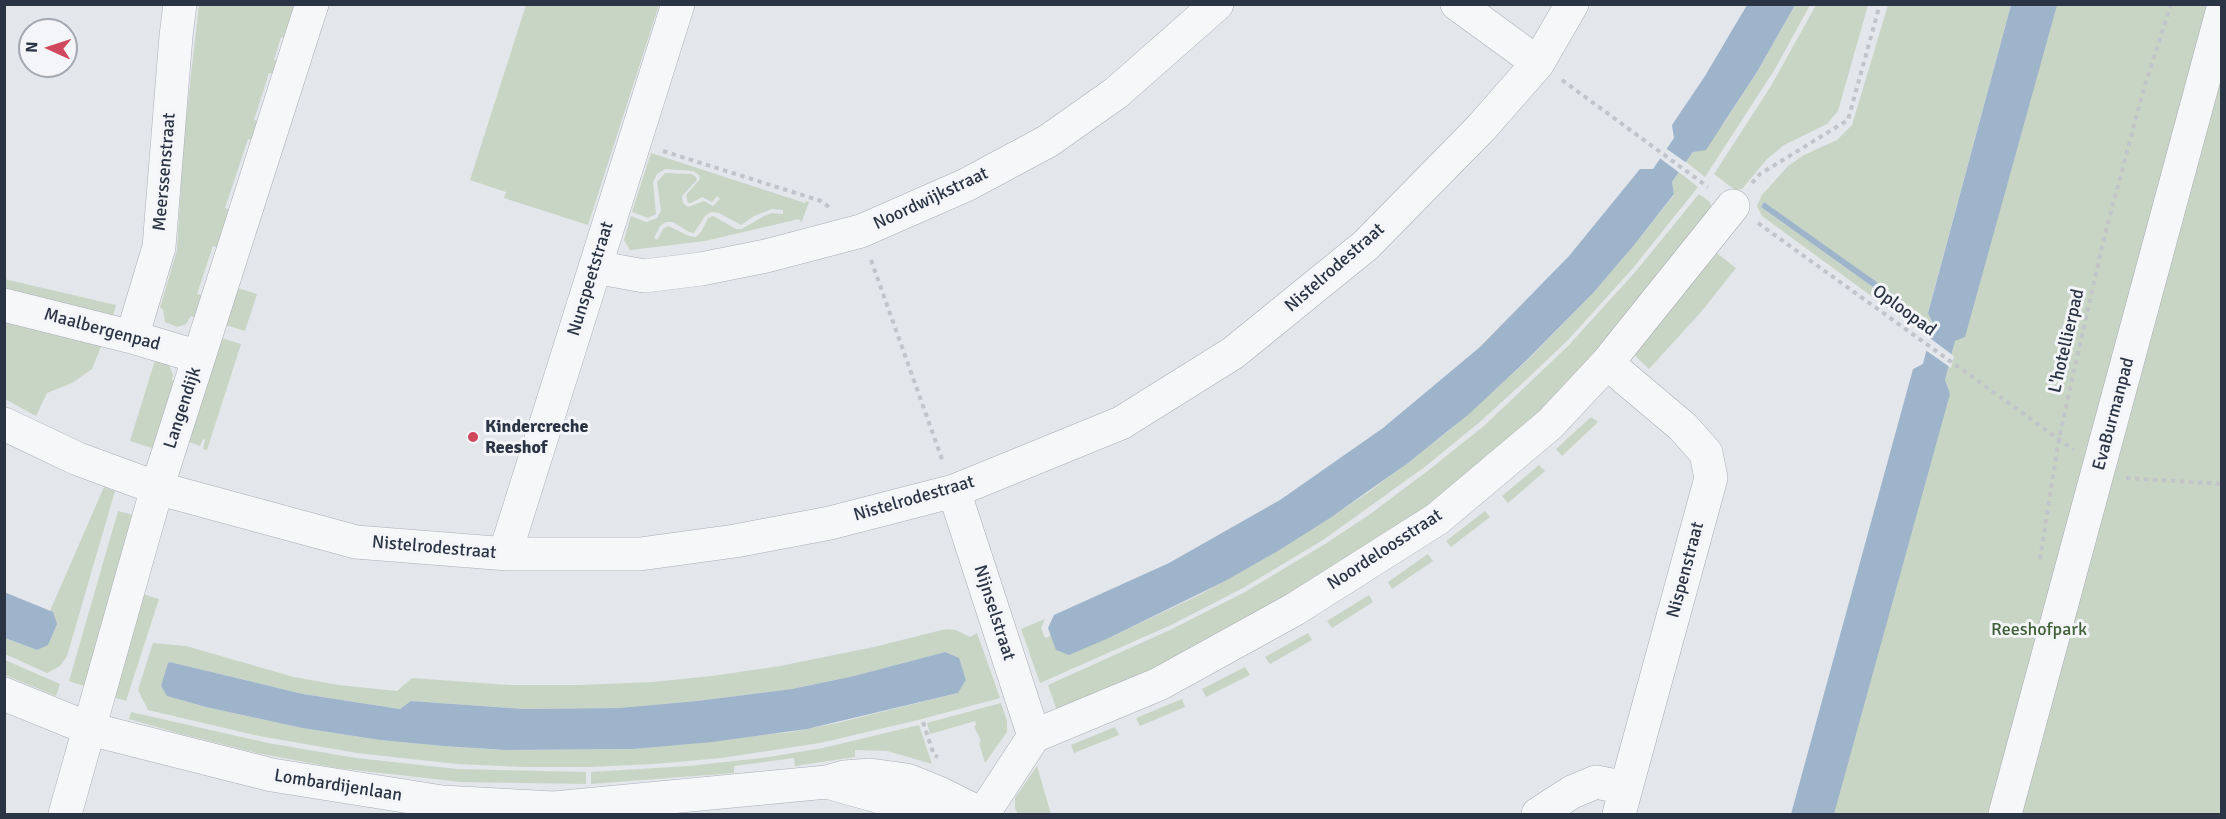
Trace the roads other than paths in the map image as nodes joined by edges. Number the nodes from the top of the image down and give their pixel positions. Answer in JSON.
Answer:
{"nodes":[{"id":1,"x":180,"y":4,"type":"edge"},
{"id":2,"x":312,"y":4,"type":"edge"},
{"id":3,"x":678,"y":4,"type":"edge"},
{"id":4,"x":1217,"y":4,"type":"edge"},
{"id":5,"x":1457,"y":4,"type":"edge"},
{"id":6,"x":1572,"y":4,"type":"edge"},
{"id":7,"x":2222,"y":12,"type":"edge"},
{"id":8,"x":1538,"y":63,"type":"junction"},
{"id":9,"x":1733,"y":206,"type":"road end"},
{"id":10,"x":595,"y":267,"type":"junction"},
{"id":11,"x":4,"y":305,"type":"edge"},
{"id":12,"x":132,"y":337,"type":"junction"},
{"id":13,"x":199,"y":357,"type":"junction"},
{"id":14,"x":1608,"y":363,"type":"junction"},
{"id":15,"x":4,"y":424,"type":"edge"},
{"id":16,"x":157,"y":488,"type":"junction"},
{"id":17,"x":954,"y":491,"type":"junction"},
{"id":18,"x":508,"y":554,"type":"junction"},
{"id":19,"x":4,"y":694,"type":"edge"},
{"id":20,"x":90,"y":729,"type":"junction"},
{"id":21,"x":1034,"y":736,"type":"junction"},
{"id":22,"x":827,"y":782,"type":"junction"},
{"id":23,"x":1622,"y":801,"type":"edge"},
{"id":24,"x":554,"y":811,"type":"edge"},
{"id":25,"x":65,"y":814,"type":"edge"},
{"id":26,"x":930,"y":814,"type":"edge"},
{"id":27,"x":982,"y":814,"type":"edge"},
{"id":28,"x":1538,"y":814,"type":"edge"},
{"id":29,"x":2004,"y":814,"type":"edge"}],
"edges":[{"from":1,"to":12,"type":"street","name":"Meerssenstraat"},
{"from":2,"to":13,"type":"street","name":"Langendijk"},
{"from":3,"to":10,"type":"street","name":"Nunspeetstraat"},
{"from":4,"to":10,"type":"street","name":"Noordwijkstraat"},
{"from":5,"to":8,"type":"street"},
{"from":6,"to":8,"type":"street","name":"Nistelrodestraat"},
{"from":7,"to":29,"type":"street","name":"EvaBurmanpad"},
{"from":8,"to":17,"type":"street","name":"Nistelrodestraat"},
{"from":9,"to":14,"type":"street","name":"Noordeloosstraat"},
{"from":10,"to":18,"type":"street","name":"Nunspeetstraat"},
{"from":11,"to":12,"type":"street","name":"Maalbergenpad"},
{"from":12,"to":13,"type":"street","name":"Maalbergenpad"},
{"from":13,"to":16,"type":"street","name":"Langendijk"},
{"from":14,"to":21,"type":"street","name":"Noordeloosstraat"},
{"from":14,"to":23,"type":"street","name":"Nispenstraat"},
{"from":15,"to":16,"type":"street","name":"Nistelrodestraat"},
{"from":16,"to":18,"type":"street","name":"Nistelrodestraat"},
{"from":16,"to":20,"type":"street","name":"Langendijk"},
{"from":17,"to":18,"type":"street","name":"Nistelrodestraat"},
{"from":17,"to":21,"type":"street","name":"Nijnselstraat"},
{"from":19,"to":20,"type":"street","name":"Lombardijenlaan"},
{"from":20,"to":24,"type":"street","name":"Lombardijenlaan"},
{"from":20,"to":25,"type":"street","name":"Langendijk"},
{"from":21,"to":27,"type":"street"},
{"from":22,"to":24,"type":"street","name":"Lombardijenlaan"},
{"from":22,"to":26,"type":"street","name":"Lombardijenlaan"},
{"from":22,"to":27,"type":"street","name":"Lombardijenlaan"},
{"from":23,"to":28,"type":"street"}]}
